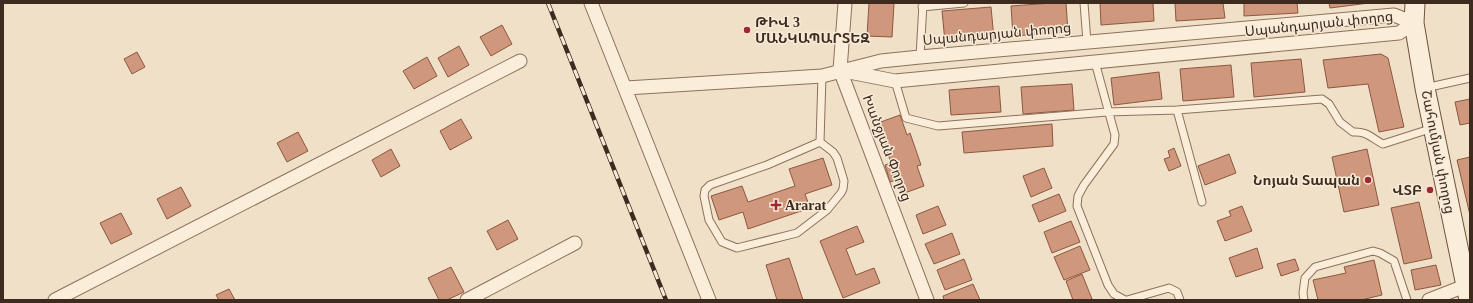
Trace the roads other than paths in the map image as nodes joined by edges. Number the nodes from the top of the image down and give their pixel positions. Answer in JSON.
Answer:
{"nodes":[{"id":1,"x":591,"y":3,"type":"edge"},
{"id":2,"x":845,"y":3,"type":"edge"},
{"id":3,"x":964,"y":3,"type":"edge"},
{"id":4,"x":1084,"y":3,"type":"edge"},
{"id":5,"x":1415,"y":3,"type":"edge"},
{"id":6,"x":922,"y":5,"type":"edge"},
{"id":7,"x":1414,"y":23,"type":"junction"},
{"id":8,"x":1087,"y":42,"type":"junction"},
{"id":9,"x":920,"y":57,"type":"junction"},
{"id":10,"x":520,"y":61,"type":"dead end"},
{"id":11,"x":1095,"y":62,"type":"junction"},
{"id":12,"x":840,"y":70,"type":"junction"},
{"id":13,"x":822,"y":76,"type":"junction"},
{"id":14,"x":1470,"y":78,"type":"edge"},
{"id":15,"x":895,"y":81,"type":"junction"},
{"id":16,"x":626,"y":88,"type":"junction"},
{"id":17,"x":1425,"y":88,"type":"junction"},
{"id":18,"x":1177,"y":110,"type":"junction"},
{"id":19,"x":1107,"y":112,"type":"junction"},
{"id":20,"x":1434,"y":128,"type":"junction"},
{"id":21,"x":820,"y":142,"type":"junction"},
{"id":22,"x":1202,"y":202,"type":"dead end"},
{"id":23,"x":575,"y":243,"type":"dead end"},
{"id":24,"x":1468,"y":290,"type":"edge"},
{"id":25,"x":55,"y":300,"type":"edge"},
{"id":26,"x":467,"y":300,"type":"edge"},
{"id":27,"x":709,"y":300,"type":"edge"},
{"id":28,"x":927,"y":300,"type":"edge"},
{"id":29,"x":1126,"y":300,"type":"edge"},
{"id":30,"x":1180,"y":300,"type":"edge"},
{"id":31,"x":1304,"y":300,"type":"edge"},
{"id":32,"x":1407,"y":300,"type":"edge"},
{"id":33,"x":1430,"y":300,"type":"edge"}],
"edges":[{"from":1,"to":16,"type":"street"},
{"from":2,"to":12,"type":"street","name":"Խանջյան Փողոց"},
{"from":3,"to":6,"type":"lane"},
{"from":4,"to":8,"type":"lane"},
{"from":5,"to":7,"type":"main road","name":"Շահումյան փողոց"},
{"from":6,"to":9,"type":"lane"},
{"from":7,"to":8,"type":"street","name":"Սպանդարյան փողոց"},
{"from":7,"to":11,"type":"street","name":"Սպանդարյան փողոց"},
{"from":7,"to":17,"type":"main road","name":"Շահումյան փողոց"},
{"from":8,"to":9,"type":"street","name":"Սպանդարյան փողոց"},
{"from":9,"to":12,"type":"street","name":"Սպանդարյան փողոց"},
{"from":10,"to":25,"type":"street"},
{"from":11,"to":15,"type":"street","name":"Սպանդարյան փողոց"},
{"from":11,"to":19,"type":"lane"},
{"from":12,"to":13,"type":"street"},
{"from":12,"to":15,"type":"street","name":"Սպանդարյան փողոց"},
{"from":12,"to":28,"type":"street","name":"Խանջյան Փողոց"},
{"from":13,"to":16,"type":"street"},
{"from":13,"to":21,"type":"lane"},
{"from":14,"to":17,"type":"lane"},
{"from":15,"to":19,"type":"lane"},
{"from":16,"to":27,"type":"street"},
{"from":17,"to":20,"type":"main road","name":"Շահումյան փողոց"},
{"from":18,"to":19,"type":"lane"},
{"from":18,"to":20,"type":"lane"},
{"from":18,"to":22,"type":"lane"},
{"from":19,"to":29,"type":"lane"},
{"from":20,"to":24,"type":"main road","name":"Շահումյան փողոց"},
{"from":21,"to":21,"type":"lane"},
{"from":23,"to":26,"type":"street"},
{"from":24,"to":33,"type":"street"},
{"from":29,"to":30,"type":"lane"},
{"from":31,"to":32,"type":"lane"}]}
